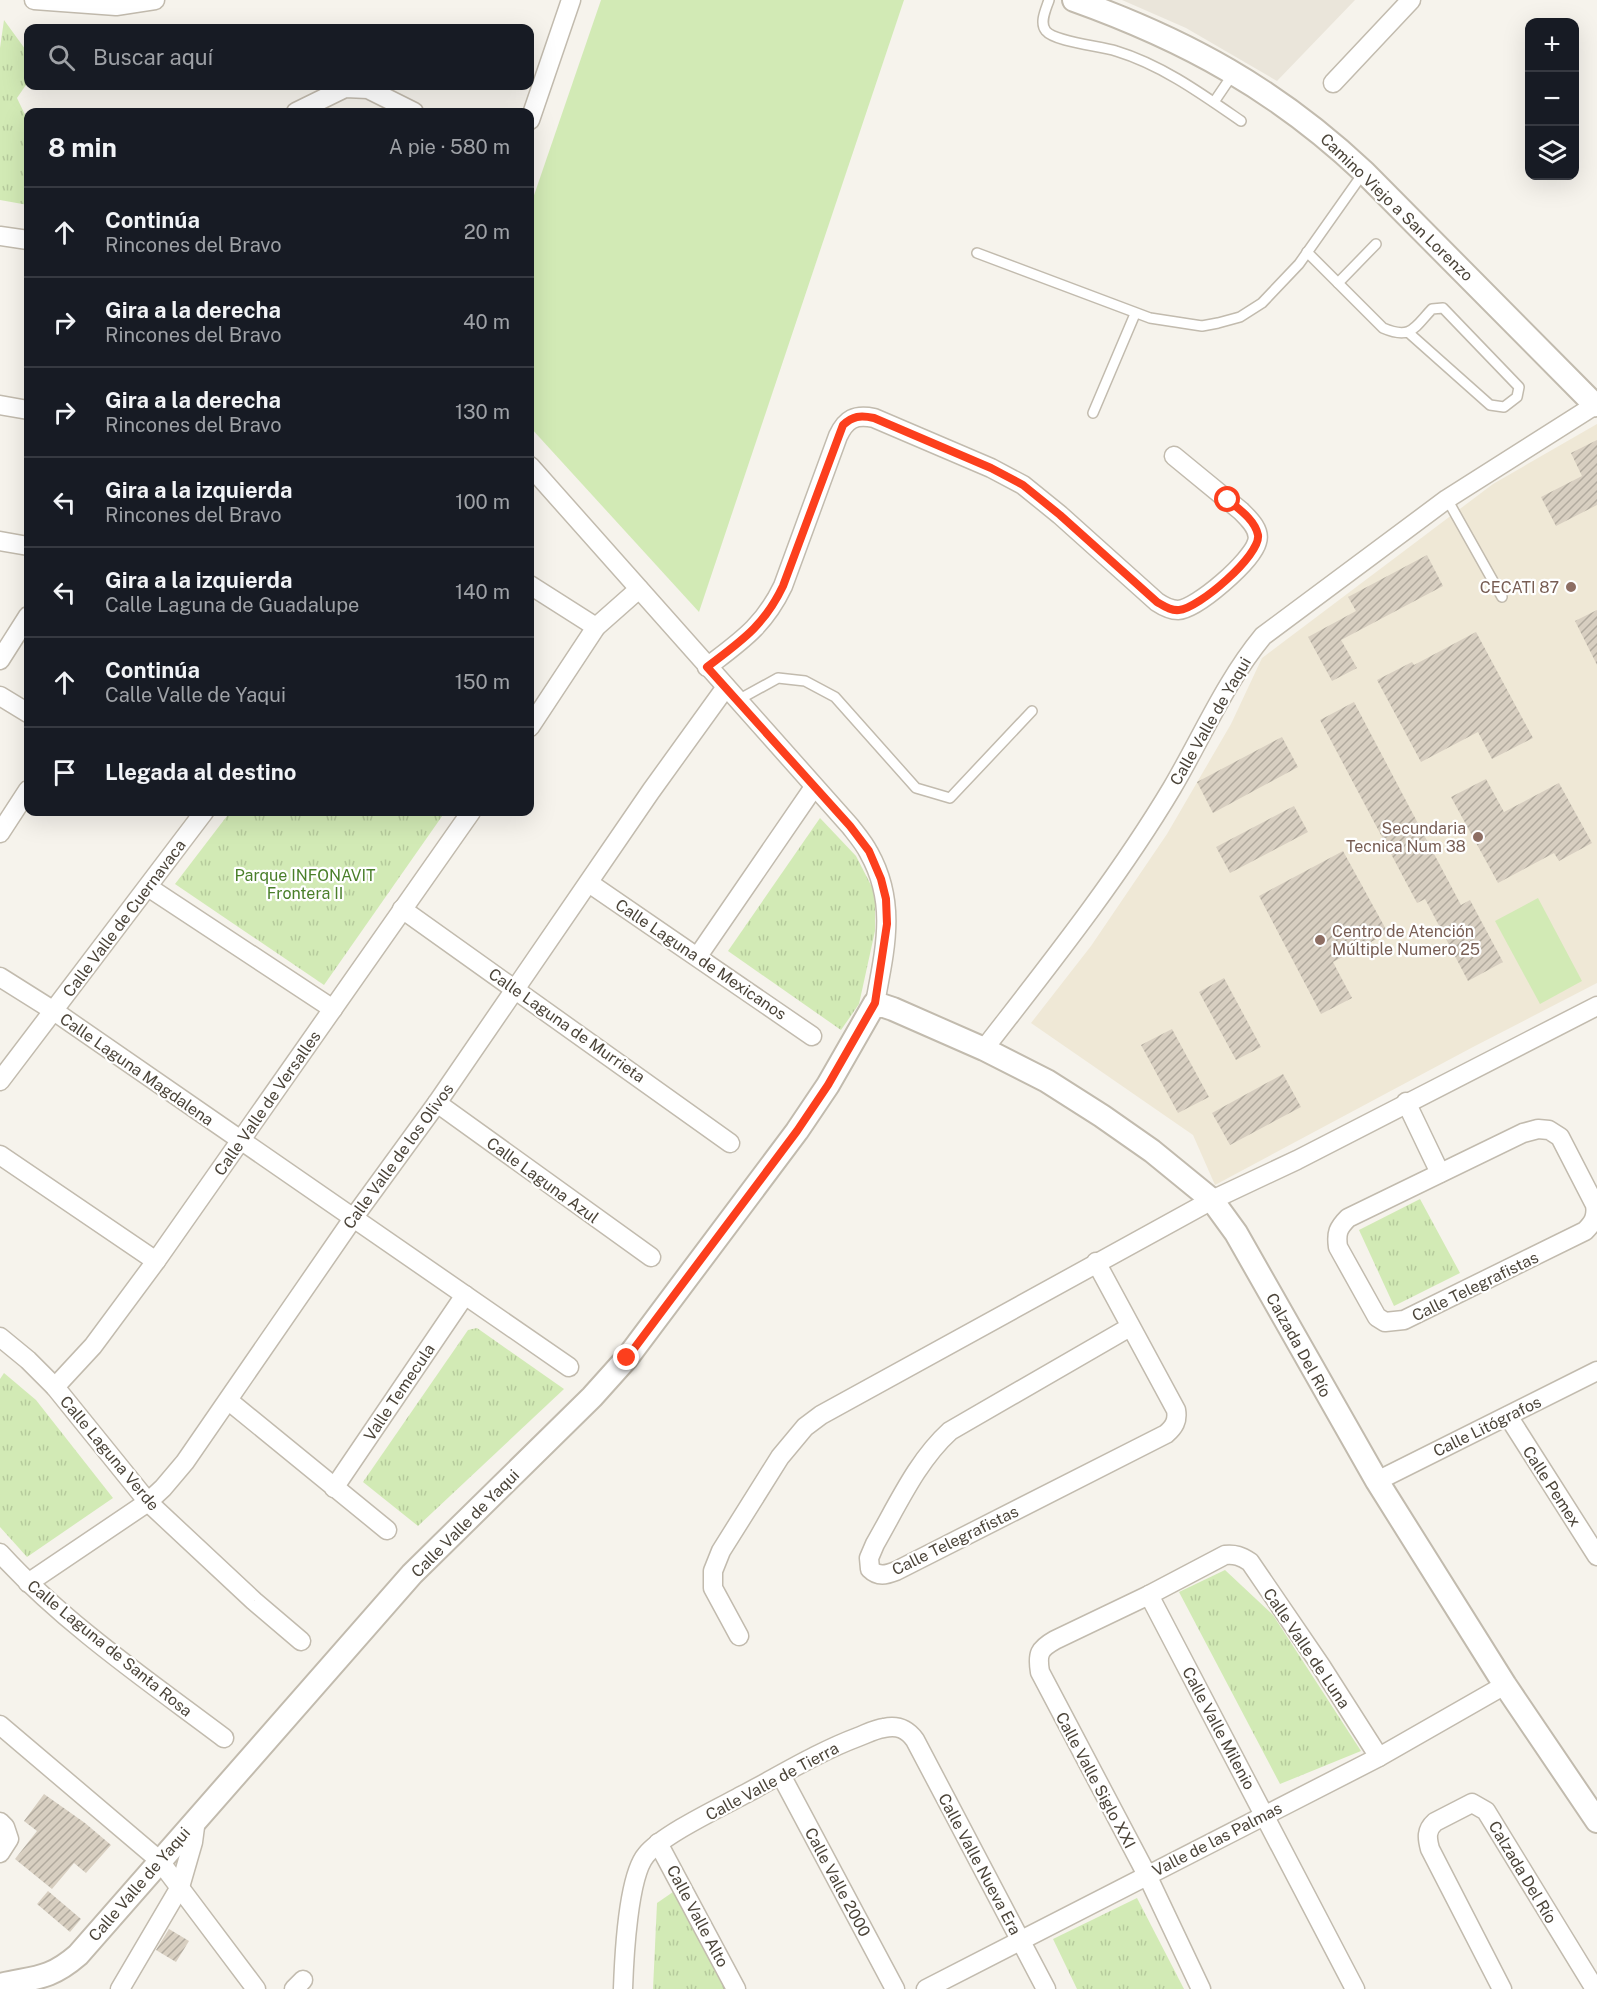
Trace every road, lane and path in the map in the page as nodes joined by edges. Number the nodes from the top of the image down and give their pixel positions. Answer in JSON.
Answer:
{"nodes":[{"id":1,"x":34,"y":0,"type":"edge"},
{"id":2,"x":155,"y":0,"type":"edge"},
{"id":3,"x":571,"y":0,"type":"edge"},
{"id":4,"x":1049,"y":0,"type":"edge"},
{"id":5,"x":1074,"y":0,"type":"edge"},
{"id":6,"x":1411,"y":0,"type":"edge"},
{"id":7,"x":1234,"y":72,"type":"junction"},
{"id":8,"x":1333,"y":83,"type":"dead end"},
{"id":9,"x":341,"y":90,"type":"edge"},
{"id":10,"x":370,"y":90,"type":"edge"},
{"id":11,"x":1214,"y":102,"type":"junction"},
{"id":12,"x":304,"y":108,"type":"edge"},
{"id":13,"x":406,"y":108,"type":"edge"},
{"id":14,"x":534,"y":108,"type":"edge"},
{"id":15,"x":1241,"y":121,"type":"dead end"},
{"id":16,"x":1364,"y":172,"type":"junction"},
{"id":17,"x":0,"y":236,"type":"edge"},
{"id":18,"x":24,"y":239,"type":"edge"},
{"id":19,"x":1376,"y":244,"type":"dead end"},
{"id":20,"x":1307,"y":252,"type":"junction"},
{"id":21,"x":977,"y":253,"type":"dead end"},
{"id":22,"x":1338,"y":283,"type":"junction"},
{"id":23,"x":1135,"y":314,"type":"junction"},
{"id":24,"x":1409,"y":333,"type":"junction"},
{"id":25,"x":0,"y":405,"type":"edge"},
{"id":26,"x":1596,"y":405,"type":"edge"},
{"id":27,"x":24,"y":409,"type":"edge"},
{"id":28,"x":1093,"y":413,"type":"dead end"},
{"id":29,"x":1174,"y":456,"type":"dead end"},
{"id":30,"x":534,"y":471,"type":"edge"},
{"id":31,"x":1447,"y":499,"type":"junction"},
{"id":32,"x":0,"y":541,"type":"edge"},
{"id":33,"x":24,"y":545,"type":"edge"},
{"id":34,"x":534,"y":588,"type":"edge"},
{"id":35,"x":639,"y":589,"type":"junction"},
{"id":36,"x":1502,"y":597,"type":"dead end"},
{"id":37,"x":24,"y":622,"type":"edge"},
{"id":38,"x":596,"y":627,"type":"junction"},
{"id":39,"x":0,"y":660,"type":"edge"},
{"id":40,"x":707,"y":667,"type":"junction"},
{"id":41,"x":732,"y":693,"type":"junction"},
{"id":42,"x":0,"y":696,"type":"edge"},
{"id":43,"x":24,"y":711,"type":"edge"},
{"id":44,"x":1032,"y":711,"type":"dead end"},
{"id":45,"x":534,"y":721,"type":"edge"},
{"id":46,"x":814,"y":787,"type":"junction"},
{"id":47,"x":24,"y":796,"type":"edge"},
{"id":48,"x":199,"y":816,"type":"edge"},
{"id":49,"x":468,"y":816,"type":"edge"},
{"id":50,"x":0,"y":833,"type":"edge"},
{"id":51,"x":589,"y":883,"type":"junction"},
{"id":52,"x":148,"y":887,"type":"junction"},
{"id":53,"x":402,"y":909,"type":"junction"},
{"id":54,"x":698,"y":956,"type":"junction"},
{"id":55,"x":0,"y":977,"type":"edge"},
{"id":56,"x":516,"y":989,"type":"junction"},
{"id":57,"x":875,"y":1003,"type":"junction"},
{"id":58,"x":1597,"y":1006,"type":"edge"},
{"id":59,"x":333,"y":1009,"type":"junction"},
{"id":60,"x":54,"y":1011,"type":"junction"},
{"id":61,"x":812,"y":1036,"type":"dead end"},
{"id":62,"x":984,"y":1049,"type":"junction"},
{"id":63,"x":0,"y":1081,"type":"edge"},
{"id":64,"x":1406,"y":1102,"type":"junction"},
{"id":65,"x":436,"y":1103,"type":"junction"},
{"id":66,"x":242,"y":1141,"type":"junction"},
{"id":67,"x":730,"y":1143,"type":"dead end"},
{"id":68,"x":0,"y":1155,"type":"edge"},
{"id":69,"x":1440,"y":1173,"type":"junction"},
{"id":70,"x":1212,"y":1200,"type":"junction"},
{"id":71,"x":1597,"y":1214,"type":"edge"},
{"id":72,"x":354,"y":1217,"type":"junction"},
{"id":73,"x":651,"y":1257,"type":"dead end"},
{"id":74,"x":156,"y":1261,"type":"junction"},
{"id":75,"x":1096,"y":1262,"type":"junction"},
{"id":76,"x":465,"y":1295,"type":"junction"},
{"id":77,"x":1130,"y":1327,"type":"junction"},
{"id":78,"x":0,"y":1337,"type":"edge"},
{"id":79,"x":569,"y":1367,"type":"dead end"},
{"id":80,"x":1597,"y":1371,"type":"edge"},
{"id":81,"x":55,"y":1387,"type":"junction"},
{"id":82,"x":229,"y":1401,"type":"junction"},
{"id":83,"x":1508,"y":1416,"type":"junction"},
{"id":84,"x":1377,"y":1481,"type":"junction"},
{"id":85,"x":334,"y":1488,"type":"junction"},
{"id":86,"x":148,"y":1502,"type":"junction"},
{"id":87,"x":387,"y":1530,"type":"dead end"},
{"id":88,"x":0,"y":1553,"type":"edge"},
{"id":89,"x":1597,"y":1556,"type":"edge"},
{"id":90,"x":28,"y":1583,"type":"junction"},
{"id":91,"x":1149,"y":1595,"type":"junction"},
{"id":92,"x":739,"y":1636,"type":"dead end"},
{"id":93,"x":301,"y":1641,"type":"dead end"},
{"id":94,"x":1505,"y":1685,"type":"junction"},
{"id":95,"x":0,"y":1725,"type":"edge"},
{"id":96,"x":224,"y":1738,"type":"dead end"},
{"id":97,"x":915,"y":1740,"type":"joint"},
{"id":98,"x":1379,"y":1757,"type":"junction"},
{"id":99,"x":781,"y":1774,"type":"junction"},
{"id":100,"x":1265,"y":1814,"type":"junction"},
{"id":101,"x":196,"y":1819,"type":"junction"},
{"id":102,"x":1597,"y":1821,"type":"edge"},
{"id":103,"x":0,"y":1822,"type":"edge"},
{"id":104,"x":658,"y":1843,"type":"junction"},
{"id":105,"x":0,"y":1853,"type":"edge"},
{"id":106,"x":159,"y":1860,"type":"junction"},
{"id":107,"x":1147,"y":1875,"type":"junction"},
{"id":108,"x":180,"y":1887,"type":"junction"},
{"id":109,"x":1020,"y":1941,"type":"junction"},
{"id":110,"x":0,"y":1985,"type":"edge"},
{"id":111,"x":120,"y":1989,"type":"edge"},
{"id":112,"x":256,"y":1989,"type":"edge"},
{"id":113,"x":623,"y":1989,"type":"edge"},
{"id":114,"x":736,"y":1989,"type":"edge"},
{"id":115,"x":895,"y":1989,"type":"edge"},
{"id":116,"x":926,"y":1989,"type":"edge"},
{"id":117,"x":1046,"y":1989,"type":"edge"},
{"id":118,"x":1201,"y":1989,"type":"edge"},
{"id":119,"x":1355,"y":1989,"type":"edge"},
{"id":120,"x":1502,"y":1989,"type":"edge"},
{"id":121,"x":1595,"y":1989,"type":"edge"}],
"edges":[{"from":1,"to":2,"type":"street"},
{"from":3,"to":14,"type":"street"},
{"from":4,"to":11,"type":"lane"},
{"from":5,"to":7,"type":"street","name":"Camino Viejo a San Lorenzo"},
{"from":6,"to":8,"type":"street"},
{"from":7,"to":11,"type":"lane"},
{"from":7,"to":16,"type":"street","name":"Camino Viejo a San Lorenzo"},
{"from":9,"to":12,"type":"street"},
{"from":10,"to":13,"type":"street"},
{"from":11,"to":15,"type":"lane"},
{"from":16,"to":20,"type":"lane"},
{"from":16,"to":26,"type":"street","name":"Camino Viejo a San Lorenzo"},
{"from":17,"to":18,"type":"street"},
{"from":19,"to":22,"type":"lane"},
{"from":20,"to":22,"type":"lane"},
{"from":20,"to":23,"type":"lane"},
{"from":21,"to":23,"type":"lane"},
{"from":22,"to":24,"type":"lane"},
{"from":23,"to":28,"type":"lane"},
{"from":24,"to":24,"type":"lane"},
{"from":25,"to":27,"type":"street"},
{"from":26,"to":31,"type":"street","name":"Calle Valle de Yaqui"},
{"from":29,"to":40,"type":"street"},
{"from":30,"to":35,"type":"street"},
{"from":31,"to":36,"type":"lane"},
{"from":31,"to":62,"type":"street","name":"Calle Valle de Yaqui"},
{"from":32,"to":33,"type":"street"},
{"from":34,"to":38,"type":"street"},
{"from":35,"to":38,"type":"street"},
{"from":35,"to":40,"type":"street"},
{"from":37,"to":39,"type":"street"},
{"from":38,"to":45,"type":"street"},
{"from":40,"to":41,"type":"street"},
{"from":41,"to":44,"type":"lane"},
{"from":41,"to":46,"type":"street"},
{"from":41,"to":51,"type":"street","name":"Calle Valle de los Olivos"},
{"from":42,"to":43,"type":"street"},
{"from":46,"to":54,"type":"street"},
{"from":46,"to":57,"type":"street"},
{"from":47,"to":50,"type":"street"},
{"from":48,"to":52,"type":"street","name":"Calle Valle de Cuernavaca"},
{"from":49,"to":53,"type":"street","name":"Calle Valle de Versalles"},
{"from":51,"to":54,"type":"street","name":"Calle Laguna de Mexicanos"},
{"from":51,"to":56,"type":"street","name":"Calle Valle de los Olivos"},
{"from":52,"to":59,"type":"street"},
{"from":52,"to":60,"type":"street","name":"Calle Valle de Cuernavaca"},
{"from":53,"to":56,"type":"street","name":"Calle Laguna de Murrieta"},
{"from":53,"to":59,"type":"street","name":"Calle Valle de Versalles"},
{"from":54,"to":61,"type":"street","name":"Calle Laguna de Mexicanos"},
{"from":55,"to":60,"type":"street","name":"Calle Laguna Magdalena"},
{"from":56,"to":65,"type":"street","name":"Calle Valle de los Olivos"},
{"from":56,"to":67,"type":"street","name":"Calle Laguna de Murrieta"},
{"from":57,"to":62,"type":"street","name":"Calzada Del Río"},
{"from":57,"to":101,"type":"street","name":"Calle Valle de Yaqui"},
{"from":58,"to":64,"type":"street"},
{"from":59,"to":66,"type":"street","name":"Calle Valle de Versalles"},
{"from":60,"to":63,"type":"street","name":"Calle Valle de Cuernavaca"},
{"from":60,"to":66,"type":"street","name":"Calle Laguna Magdalena"},
{"from":62,"to":70,"type":"street","name":"Calzada Del Río"},
{"from":64,"to":69,"type":"street"},
{"from":64,"to":70,"type":"street"},
{"from":65,"to":72,"type":"street","name":"Calle Valle de los Olivos"},
{"from":65,"to":73,"type":"street","name":"Calle Laguna Azul"},
{"from":66,"to":72,"type":"street","name":"Calle Laguna Magdalena"},
{"from":66,"to":74,"type":"street","name":"Calle Valle de Versalles"},
{"from":68,"to":74,"type":"street"},
{"from":69,"to":71,"type":"street","name":"Calle Telegrafistas"},
{"from":69,"to":71,"type":"street","name":"Calle Telegrafistas"},
{"from":70,"to":75,"type":"street"},
{"from":70,"to":84,"type":"street","name":"Calzada Del Río"},
{"from":72,"to":76,"type":"street","name":"Calle Laguna Magdalena"},
{"from":72,"to":82,"type":"street","name":"Calle Valle de los Olivos"},
{"from":74,"to":81,"type":"street","name":"Calle Valle de Versalles"},
{"from":75,"to":77,"type":"street","name":"Calle Telegrafistas"},
{"from":75,"to":92,"type":"street"},
{"from":76,"to":79,"type":"street","name":"Calle Laguna Magdalena"},
{"from":76,"to":85,"type":"street","name":"Valle Temecula"},
{"from":77,"to":77,"type":"street","name":"Calle Telegrafistas"},
{"from":78,"to":81,"type":"street","name":"Calle Laguna Verde"},
{"from":80,"to":83,"type":"street","name":"Calle Litógrafos"},
{"from":81,"to":86,"type":"street","name":"Calle Laguna Verde"},
{"from":82,"to":85,"type":"street"},
{"from":82,"to":86,"type":"street","name":"Calle Valle de los Olivos"},
{"from":83,"to":84,"type":"street","name":"Calle Litógrafos"},
{"from":83,"to":89,"type":"street","name":"Calle Pemex"},
{"from":84,"to":94,"type":"street","name":"Calzada Del Río"},
{"from":85,"to":87,"type":"street"},
{"from":86,"to":90,"type":"street","name":"Calle Valle de los Olivos"},
{"from":86,"to":93,"type":"street","name":"Calle Laguna Verde"},
{"from":88,"to":90,"type":"street","name":"Calle Laguna de Santa Rosa"},
{"from":90,"to":96,"type":"street","name":"Calle Laguna de Santa Rosa"},
{"from":91,"to":98,"type":"street","name":"Calle Valle de Luna"},
{"from":91,"to":100,"type":"street","name":"Calle Valle Milenio"},
{"from":91,"to":107,"type":"street","name":"Calle Valle Siglo XXI"},
{"from":94,"to":98,"type":"street","name":"Valle de las Palmas"},
{"from":94,"to":102,"type":"street","name":"Calzada Del Río"},
{"from":95,"to":106,"type":"street"},
{"from":97,"to":99,"type":"street","name":"Calle Valle de Tierra"},
{"from":97,"to":109,"type":"street","name":"Calle Valle Nueva Era"},
{"from":98,"to":100,"type":"street","name":"Valle de las Palmas"},
{"from":99,"to":104,"type":"street","name":"Calle Valle de Tierra"},
{"from":99,"to":115,"type":"street","name":"Calle Valle 2000"},
{"from":100,"to":107,"type":"street","name":"Valle de las Palmas"},
{"from":100,"to":119,"type":"street","name":"Calle Valle Milenio"},
{"from":101,"to":106,"type":"street","name":"Calle Valle de Yaqui"},
{"from":101,"to":108,"type":"street"},
{"from":103,"to":105,"type":"street"},
{"from":104,"to":113,"type":"street","name":"Calle Valle de Tierra"},
{"from":104,"to":114,"type":"street","name":"Calle Valle Alto"},
{"from":106,"to":108,"type":"street"},
{"from":106,"to":110,"type":"street","name":"Calle Valle de Yaqui"},
{"from":107,"to":109,"type":"street","name":"Valle de las Palmas"},
{"from":107,"to":118,"type":"street","name":"Calle Valle Siglo XXI"},
{"from":108,"to":111,"type":"street"},
{"from":108,"to":112,"type":"street"},
{"from":109,"to":116,"type":"street","name":"Valle de las Palmas"},
{"from":109,"to":117,"type":"street","name":"Calle Valle Nueva Era"},
{"from":120,"to":121,"type":"street","name":"Calzada Del Río"}]}
